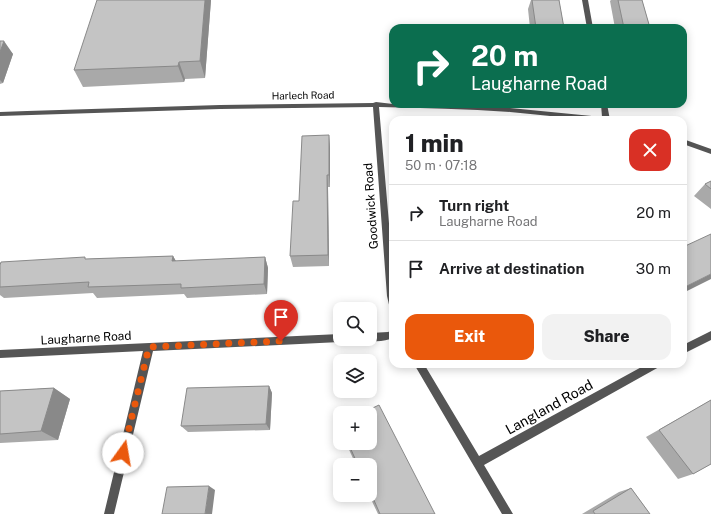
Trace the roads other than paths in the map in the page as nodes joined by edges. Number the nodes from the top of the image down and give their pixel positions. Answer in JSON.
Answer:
{"nodes":[{"id":1,"x":585,"y":0,"type":"edge"},
{"id":2,"x":589,"y":24,"type":"edge"},
{"id":3,"x":376,"y":104,"type":"junction"},
{"id":4,"x":389,"y":104,"type":"edge"},
{"id":5,"x":482,"y":108,"type":"edge"},
{"id":6,"x":0,"y":114,"type":"edge"},
{"id":7,"x":565,"y":116,"type":"edge"},
{"id":8,"x":687,"y":143,"type":"edge"},
{"id":9,"x":711,"y":152,"type":"edge"},
{"id":10,"x":389,"y":270,"type":"edge"},
{"id":11,"x":389,"y":335,"type":"edge"},
{"id":12,"x":711,"y":335,"type":"edge"},
{"id":13,"x":377,"y":336,"type":"edge"},
{"id":14,"x":333,"y":338,"type":"edge"},
{"id":15,"x":149,"y":347,"type":"junction"},
{"id":16,"x":687,"y":348,"type":"edge"},
{"id":17,"x":0,"y":354,"type":"edge"},
{"id":18,"x":421,"y":368,"type":"edge"},
{"id":19,"x":649,"y":368,"type":"edge"},
{"id":20,"x":477,"y":462,"type":"junction"},
{"id":21,"x":109,"y":514,"type":"edge"},
{"id":22,"x":508,"y":514,"type":"edge"}],
"edges":[{"from":1,"to":2,"type":"street"},
{"from":3,"to":4,"type":"street","name":"Harlech Road"},
{"from":3,"to":6,"type":"street","name":"Harlech Road"},
{"from":3,"to":10,"type":"street","name":"Goodwick Road"},
{"from":5,"to":7,"type":"street","name":"Harlech Road"},
{"from":8,"to":9,"type":"street"},
{"from":11,"to":13,"type":"street"},
{"from":12,"to":16,"type":"street"},
{"from":14,"to":15,"type":"street","name":"Laugharne Road"},
{"from":15,"to":17,"type":"street","name":"Laugharne Road"},
{"from":15,"to":21,"type":"street"},
{"from":18,"to":20,"type":"street"},
{"from":19,"to":20,"type":"street","name":"Langland Road"},
{"from":20,"to":22,"type":"street"}]}
